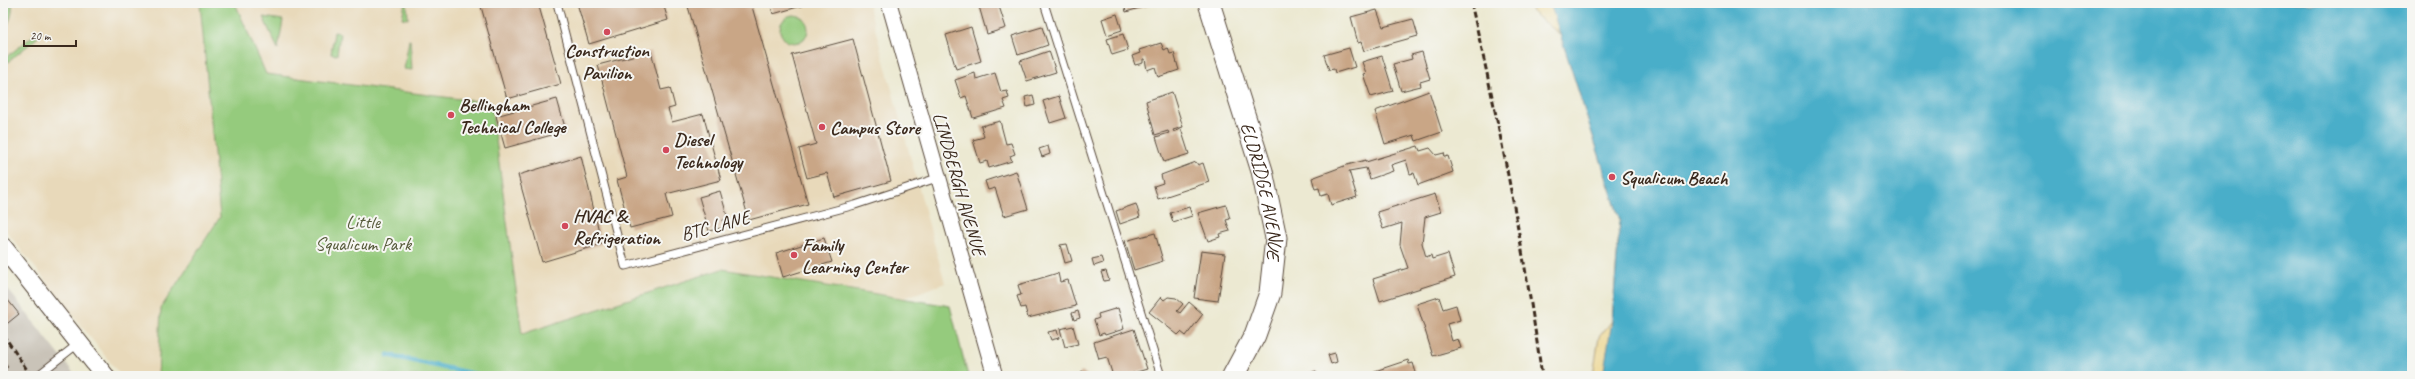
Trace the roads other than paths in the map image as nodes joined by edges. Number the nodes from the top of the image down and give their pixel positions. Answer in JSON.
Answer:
{"nodes":[{"id":1,"x":557,"y":3,"type":"edge"},
{"id":2,"x":889,"y":3,"type":"edge"},
{"id":3,"x":1044,"y":3,"type":"edge"},
{"id":4,"x":1209,"y":3,"type":"edge"},
{"id":5,"x":937,"y":178,"type":"junction"},
{"id":6,"x":3,"y":247,"type":"edge"},
{"id":7,"x":79,"y":343,"type":"junction"},
{"id":8,"x":37,"y":376,"type":"edge"},
{"id":9,"x":105,"y":376,"type":"edge"},
{"id":10,"x":995,"y":376,"type":"edge"},
{"id":11,"x":1161,"y":376,"type":"edge"},
{"id":12,"x":1233,"y":376,"type":"edge"}],
"edges":[{"from":1,"to":5,"type":"lane","name":"BTC LANE"},
{"from":2,"to":5,"type":"street","name":"LINDBERGH AVENUE"},
{"from":3,"to":11,"type":"lane"},
{"from":4,"to":12,"type":"main road","name":"ELDRIDGE AVENUE"},
{"from":5,"to":10,"type":"street","name":"LINDBERGH AVENUE"},
{"from":6,"to":7,"type":"street"},
{"from":7,"to":8,"type":"lane"},
{"from":7,"to":9,"type":"street"}]}
